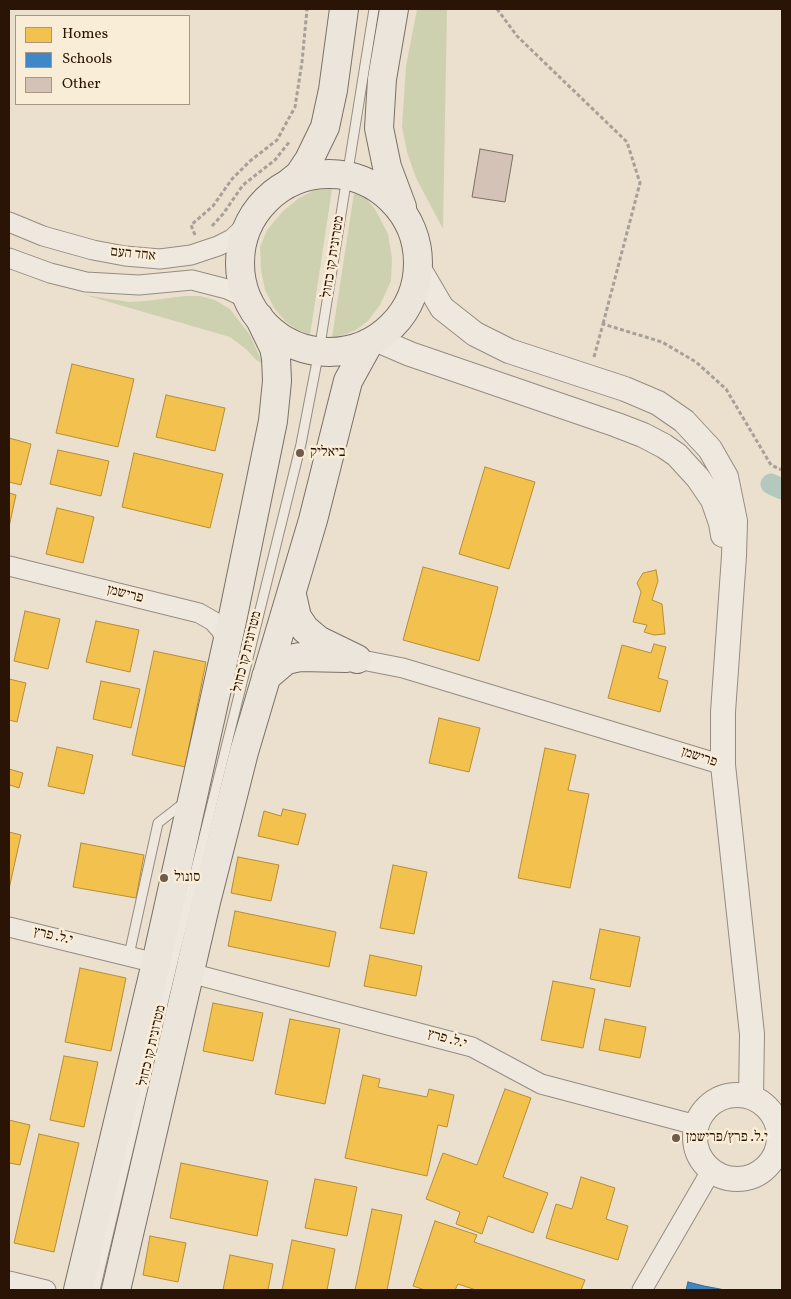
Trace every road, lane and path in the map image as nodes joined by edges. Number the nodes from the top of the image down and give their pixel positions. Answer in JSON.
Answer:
{"nodes":[{"id":1,"x":307,"y":9,"type":"edge"},
{"id":2,"x":344,"y":9,"type":"edge"},
{"id":3,"x":374,"y":9,"type":"edge"},
{"id":4,"x":394,"y":9,"type":"edge"},
{"id":5,"x":497,"y":9,"type":"edge"},
{"id":6,"x":296,"y":134,"type":"dead end"},
{"id":7,"x":348,"y":175,"type":"junction"},
{"id":8,"x":289,"y":183,"type":"junction"},
{"id":9,"x":251,"y":220,"type":"junction"},
{"id":10,"x":9,"y":222,"type":"edge"},
{"id":11,"x":411,"y":227,"type":"junction"},
{"id":12,"x":205,"y":250,"type":"junction"},
{"id":13,"x":9,"y":258,"type":"edge"},
{"id":14,"x":418,"y":267,"type":"junction"},
{"id":15,"x":253,"y":308,"type":"junction"},
{"id":16,"x":603,"y":324,"type":"junction"},
{"id":17,"x":372,"y":341,"type":"junction"},
{"id":18,"x":319,"y":351,"type":"junction"},
{"id":19,"x":589,"y":377,"type":"junction"},
{"id":20,"x":782,"y":470,"type":"edge"},
{"id":21,"x":9,"y":566,"type":"edge"},
{"id":22,"x":292,"y":595,"type":"junction"},
{"id":23,"x":730,"y":601,"type":"junction"},
{"id":24,"x":227,"y":644,"type":"junction"},
{"id":25,"x":357,"y":658,"type":"junction"},
{"id":26,"x":266,"y":677,"type":"junction"},
{"id":27,"x":723,"y":765,"type":"junction"},
{"id":28,"x":193,"y":795,"type":"junction"},
{"id":29,"x":9,"y":927,"type":"edge"},
{"id":30,"x":129,"y":955,"type":"junction"},
{"id":31,"x":156,"y":963,"type":"junction"},
{"id":32,"x":190,"y":974,"type":"junction"},
{"id":33,"x":751,"y":1096,"type":"junction"},
{"id":34,"x":696,"y":1125,"type":"junction"},
{"id":35,"x":781,"y":1147,"type":"edge"},
{"id":36,"x":711,"y":1171,"type":"junction"},
{"id":37,"x":9,"y":1281,"type":"edge"},
{"id":38,"x":46,"y":1290,"type":"edge"},
{"id":39,"x":78,"y":1290,"type":"edge"},
{"id":40,"x":95,"y":1290,"type":"edge"},
{"id":41,"x":116,"y":1290,"type":"edge"},
{"id":42,"x":642,"y":1290,"type":"edge"}],
"edges":[{"from":1,"to":12,"type":"path"},
{"from":2,"to":8,"type":"main road"},
{"from":3,"to":7,"type":"lane","name":"מטרונית קו כחול"},
{"from":4,"to":11,"type":"main road"},
{"from":5,"to":16,"type":"path"},
{"from":6,"to":12,"type":"path"},
{"from":7,"to":8,"type":"main road"},
{"from":7,"to":11,"type":"main road"},
{"from":7,"to":18,"type":"lane","name":"מטרונית קו כחול"},
{"from":8,"to":9,"type":"main road"},
{"from":9,"to":12,"type":"street","name":"אחד העם"},
{"from":9,"to":15,"type":"main road"},
{"from":10,"to":12,"type":"street","name":"אחד העם"},
{"from":11,"to":14,"type":"main road"},
{"from":13,"to":15,"type":"street","name":"אחד העם"},
{"from":14,"to":17,"type":"main road"},
{"from":14,"to":19,"type":"street"},
{"from":15,"to":18,"type":"main road"},
{"from":15,"to":24,"type":"main road"},
{"from":16,"to":19,"type":"path"},
{"from":16,"to":20,"type":"path"},
{"from":17,"to":18,"type":"main road"},
{"from":17,"to":22,"type":"main road"},
{"from":17,"to":23,"type":"street"},
{"from":18,"to":40,"type":"lane","name":"מטרונית קו כחול"},
{"from":19,"to":23,"type":"street"},
{"from":21,"to":24,"type":"street","name":"פרישמן"},
{"from":22,"to":25,"type":"main road"},
{"from":22,"to":26,"type":"main road"},
{"from":23,"to":27,"type":"street"},
{"from":24,"to":28,"type":"main road"},
{"from":25,"to":26,"type":"main road"},
{"from":25,"to":27,"type":"street","name":"פרישמן"},
{"from":26,"to":32,"type":"main road"},
{"from":27,"to":33,"type":"street","name":"פרישמן"},
{"from":28,"to":30,"type":"lane"},
{"from":28,"to":31,"type":"main road"},
{"from":29,"to":30,"type":"street","name":"י.ל. פרץ"},
{"from":30,"to":31,"type":"street","name":"י.ל. פרץ"},
{"from":31,"to":39,"type":"main road"},
{"from":32,"to":34,"type":"street","name":"י.ל. פרץ"},
{"from":32,"to":41,"type":"main road"},
{"from":33,"to":34,"type":"street"},
{"from":33,"to":35,"type":"street"},
{"from":34,"to":36,"type":"street"},
{"from":35,"to":36,"type":"street"},
{"from":36,"to":42,"type":"street"},
{"from":37,"to":38,"type":"street"}]}
